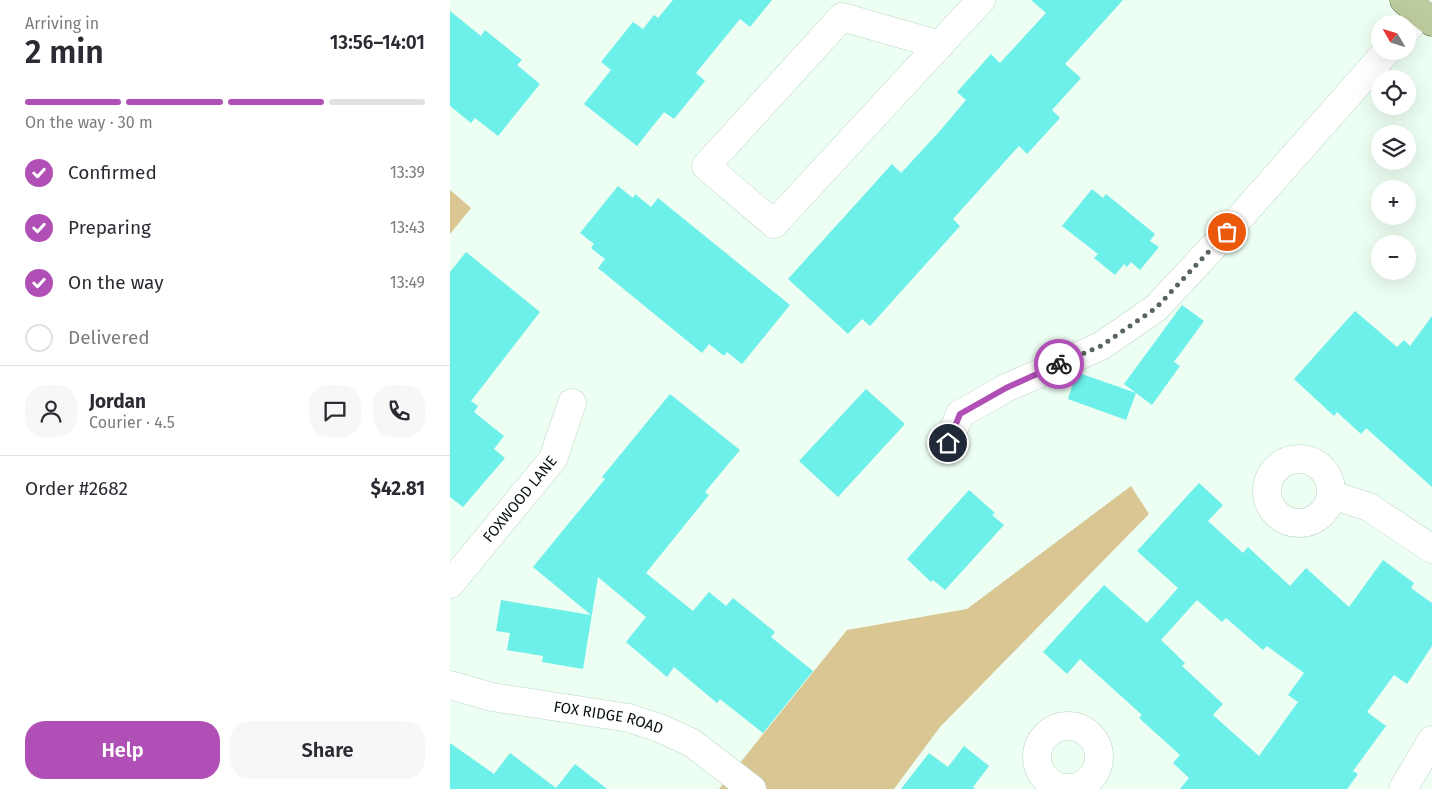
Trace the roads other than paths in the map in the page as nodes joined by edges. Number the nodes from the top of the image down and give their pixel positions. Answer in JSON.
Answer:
{"nodes":[{"id":1,"x":981,"y":0,"type":"edge"},
{"id":2,"x":940,"y":45,"type":"junction"},
{"id":3,"x":1379,"y":60,"type":"edge"},
{"id":4,"x":572,"y":403,"type":"dead end"},
{"id":5,"x":948,"y":443,"type":"dead end"},
{"id":6,"x":1332,"y":495,"type":"dead end"},
{"id":7,"x":1432,"y":548,"type":"edge"},
{"id":8,"x":450,"y":584,"type":"edge"},
{"id":9,"x":450,"y":685,"type":"edge"},
{"id":10,"x":1432,"y":740,"type":"edge"},
{"id":11,"x":752,"y":789,"type":"edge"},
{"id":12,"x":1403,"y":789,"type":"edge"}],
"edges":[{"from":1,"to":2,"type":"street"},
{"from":2,"to":2,"type":"street"},
{"from":3,"to":5,"type":"street"},
{"from":4,"to":8,"type":"street","name":"FOXWOOD LANE"},
{"from":6,"to":7,"type":"street"},
{"from":9,"to":11,"type":"street","name":"FOX RIDGE ROAD"},
{"from":10,"to":12,"type":"street"}]}
